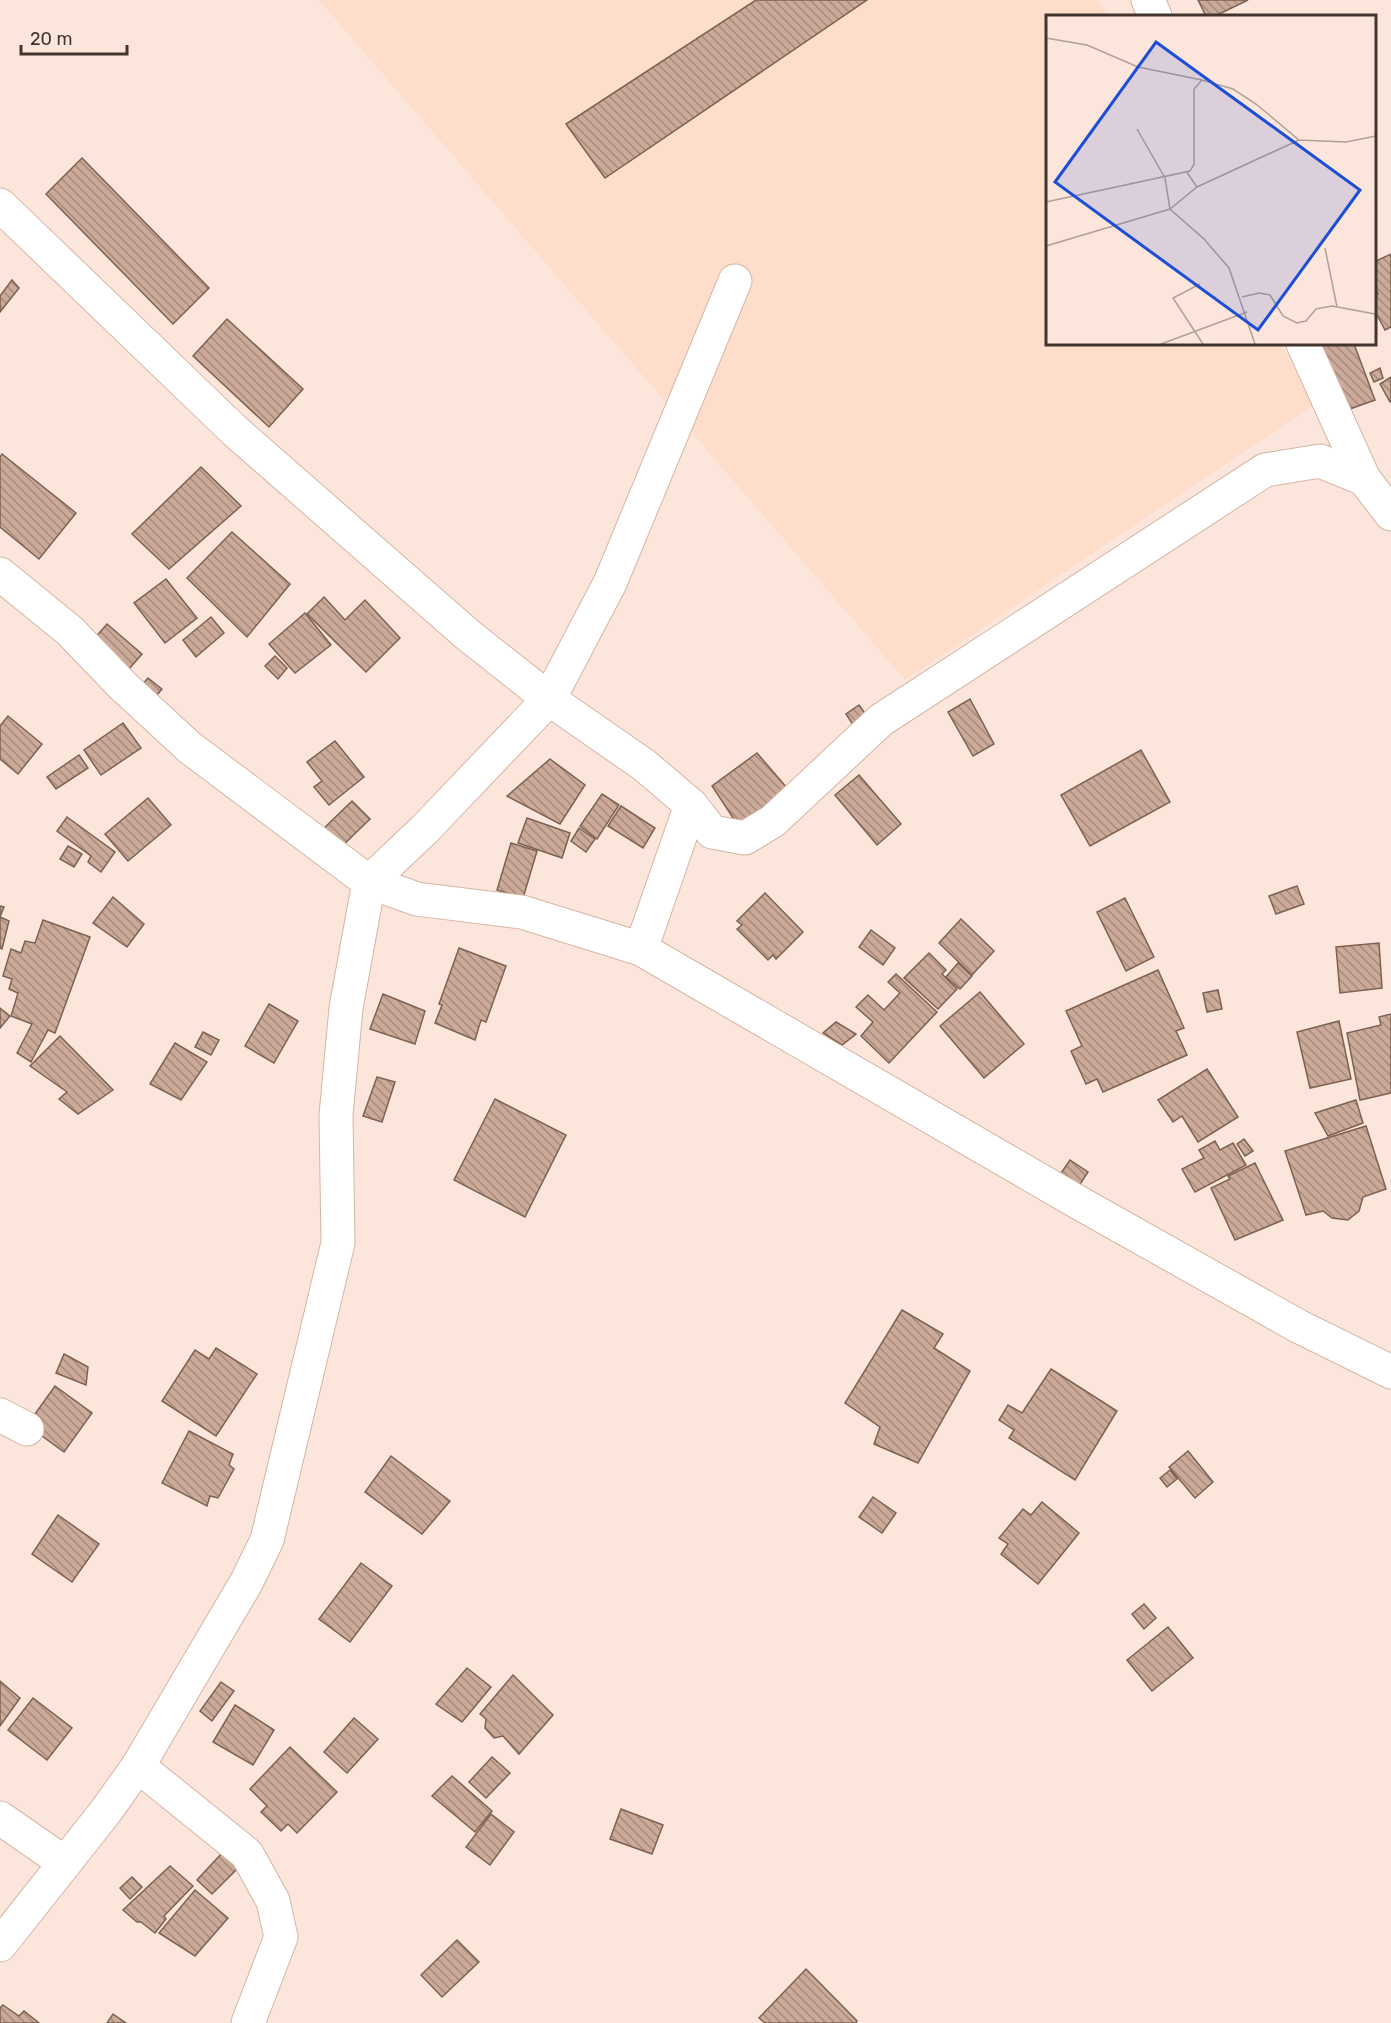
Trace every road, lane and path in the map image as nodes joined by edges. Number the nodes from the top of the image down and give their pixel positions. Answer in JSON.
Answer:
{"nodes":[{"id":1,"x":1148,"y":0,"type":"edge"},
{"id":2,"x":1155,"y":15,"type":"edge"},
{"id":3,"x":0,"y":205,"type":"edge"},
{"id":4,"x":735,"y":281,"type":"dead end"},
{"id":5,"x":1303,"y":345,"type":"edge"},
{"id":6,"x":1364,"y":479,"type":"junction"},
{"id":7,"x":1391,"y":514,"type":"edge"},
{"id":8,"x":0,"y":574,"type":"edge"},
{"id":9,"x":549,"y":699,"type":"junction"},
{"id":10,"x":691,"y":805,"type":"junction"},
{"id":11,"x":369,"y":882,"type":"junction"},
{"id":12,"x":641,"y":949,"type":"junction"},
{"id":13,"x":1391,"y":1372,"type":"edge"},
{"id":14,"x":138,"y":1766,"type":"junction"},
{"id":15,"x":0,"y":1818,"type":"edge"},
{"id":16,"x":65,"y":1863,"type":"junction"},
{"id":17,"x":0,"y":1945,"type":"edge"},
{"id":18,"x":248,"y":2023,"type":"edge"}],
"edges":[{"from":1,"to":2,"type":"street"},
{"from":3,"to":9,"type":"street"},
{"from":4,"to":9,"type":"street"},
{"from":5,"to":6,"type":"street"},
{"from":6,"to":7,"type":"street"},
{"from":6,"to":10,"type":"street"},
{"from":8,"to":11,"type":"street"},
{"from":9,"to":10,"type":"street"},
{"from":9,"to":11,"type":"street"},
{"from":10,"to":12,"type":"street"},
{"from":11,"to":12,"type":"street"},
{"from":11,"to":14,"type":"street"},
{"from":12,"to":13,"type":"street"},
{"from":14,"to":16,"type":"street"},
{"from":14,"to":18,"type":"street"},
{"from":15,"to":16,"type":"street"},
{"from":16,"to":17,"type":"street"}]}
